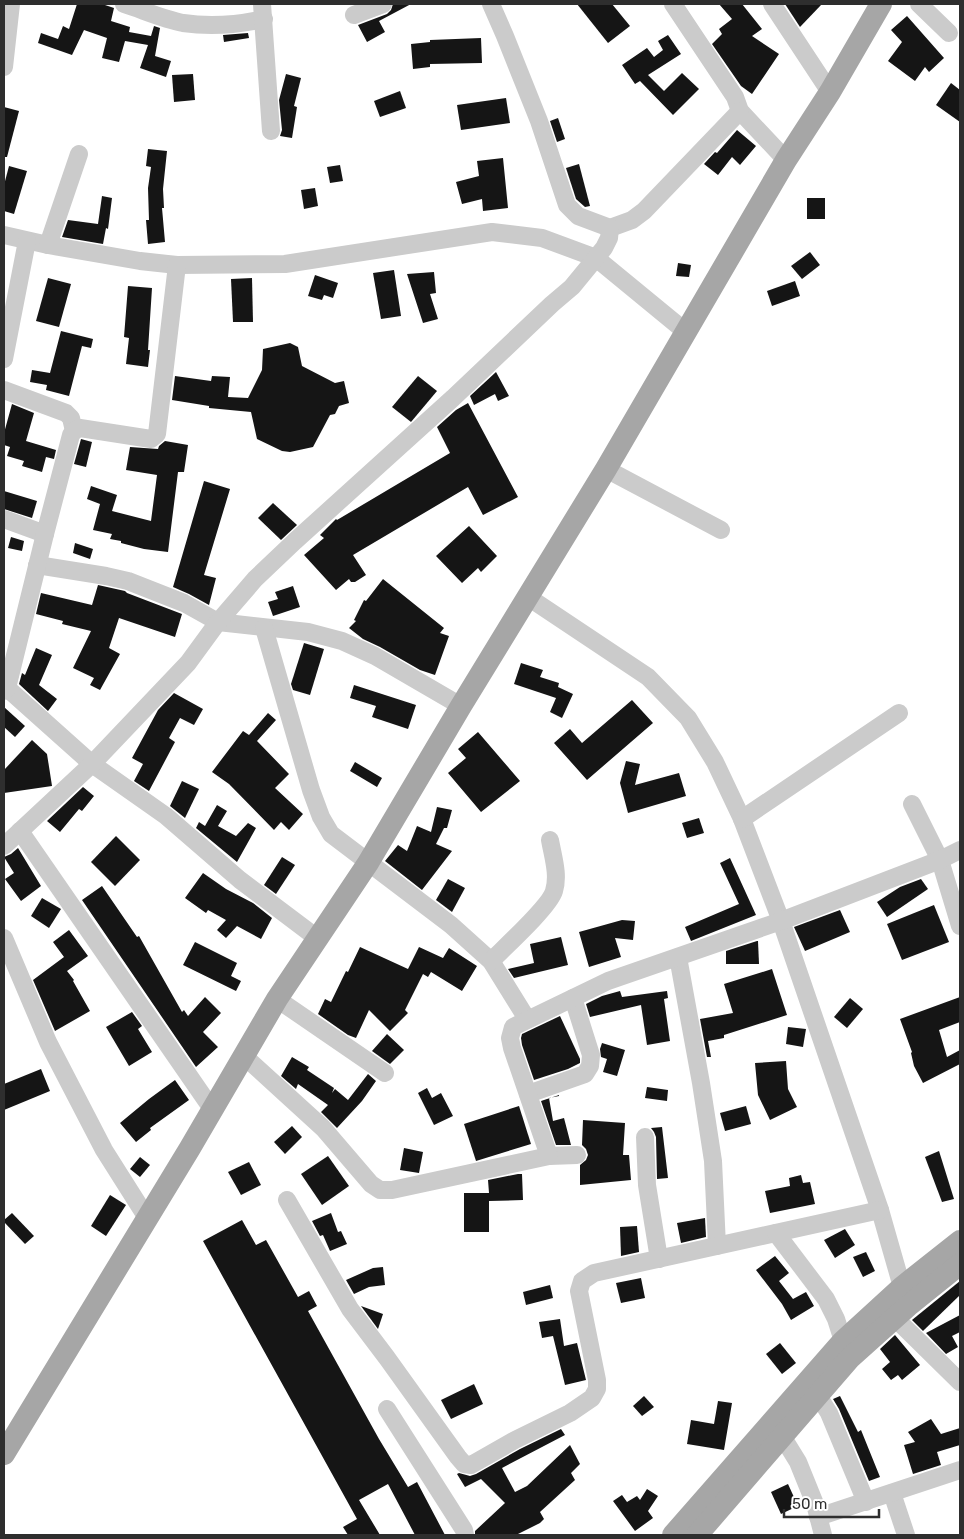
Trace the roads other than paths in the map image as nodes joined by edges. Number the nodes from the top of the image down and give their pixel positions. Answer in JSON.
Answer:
{"nodes":[{"id":1,"x":11,"y":4,"type":"edge"},
{"id":2,"x":124,"y":4,"type":"edge"},
{"id":3,"x":383,"y":4,"type":"edge"},
{"id":4,"x":491,"y":4,"type":"edge"},
{"id":5,"x":673,"y":4,"type":"edge"},
{"id":6,"x":772,"y":4,"type":"edge"},
{"id":7,"x":881,"y":4,"type":"edge"},
{"id":8,"x":919,"y":4,"type":"edge"},
{"id":9,"x":263,"y":11,"type":"edge"},
{"id":10,"x":354,"y":15,"type":"dead end"},
{"id":11,"x":949,"y":33,"type":"dead end"},
{"id":12,"x":4,"y":67,"type":"edge"},
{"id":13,"x":830,"y":92,"type":"junction"},
{"id":14,"x":740,"y":111,"type":"junction"},
{"id":15,"x":271,"y":131,"type":"dead end"},
{"id":16,"x":79,"y":154,"type":"dead end"},
{"id":17,"x":786,"y":160,"type":"junction"},
{"id":18,"x":610,"y":228,"type":"junction"},
{"id":19,"x":4,"y":235,"type":"edge"},
{"id":20,"x":27,"y":241,"type":"junction"},
{"id":21,"x":48,"y":246,"type":"junction"},
{"id":22,"x":596,"y":258,"type":"junction"},
{"id":23,"x":177,"y":265,"type":"junction"},
{"id":24,"x":686,"y":332,"type":"junction"},
{"id":25,"x":4,"y":359,"type":"edge"},
{"id":26,"x":4,"y":390,"type":"edge"},
{"id":27,"x":74,"y":431,"type":"junction"},
{"id":28,"x":606,"y":469,"type":"junction"},
{"id":29,"x":4,"y":519,"type":"edge"},
{"id":30,"x":721,"y":530,"type":"dead end"},
{"id":31,"x":44,"y":534,"type":"junction"},
{"id":32,"x":37,"y":565,"type":"junction"},
{"id":33,"x":528,"y":597,"type":"junction"},
{"id":34,"x":218,"y":622,"type":"junction"},
{"id":35,"x":264,"y":628,"type":"junction"},
{"id":36,"x":5,"y":690,"type":"edge"},
{"id":37,"x":461,"y":706,"type":"junction"},
{"id":38,"x":899,"y":713,"type":"dead end"},
{"id":39,"x":92,"y":764,"type":"junction"},
{"id":40,"x":912,"y":804,"type":"dead end"},
{"id":41,"x":742,"y":818,"type":"junction"},
{"id":42,"x":20,"y":831,"type":"junction"},
{"id":43,"x":550,"y":840,"type":"dead end"},
{"id":44,"x":4,"y":846,"type":"edge"},
{"id":45,"x":960,"y":850,"type":"edge"},
{"id":46,"x":940,"y":860,"type":"junction"},
{"id":47,"x":368,"y":863,"type":"junction"},
{"id":48,"x":781,"y":921,"type":"junction"},
{"id":49,"x":960,"y":926,"type":"edge"},
{"id":50,"x":4,"y":938,"type":"edge"},
{"id":51,"x":317,"y":938,"type":"junction"},
{"id":52,"x":678,"y":956,"type":"junction"},
{"id":53,"x":491,"y":961,"type":"junction"},
{"id":54,"x":572,"y":998,"type":"junction"},
{"id":55,"x":277,"y":999,"type":"junction"},
{"id":56,"x":527,"y":1020,"type":"junction"},
{"id":57,"x":244,"y":1056,"type":"junction"},
{"id":58,"x":385,"y":1073,"type":"dead end"},
{"id":59,"x":528,"y":1094,"type":"junction"},
{"id":60,"x":212,"y":1108,"type":"junction"},
{"id":61,"x":645,"y":1137,"type":"dead end"},
{"id":62,"x":577,"y":1155,"type":"dead end"},
{"id":63,"x":549,"y":1156,"type":"junction"},
{"id":64,"x":287,"y":1200,"type":"dead end"},
{"id":65,"x":880,"y":1210,"type":"junction"},
{"id":66,"x":147,"y":1218,"type":"junction"},
{"id":67,"x":776,"y":1233,"type":"junction"},
{"id":68,"x":960,"y":1241,"type":"edge"},
{"id":69,"x":718,"y":1246,"type":"junction"},
{"id":70,"x":659,"y":1259,"type":"junction"},
{"id":71,"x":960,"y":1264,"type":"edge"},
{"id":72,"x":902,"y":1287,"type":"junction"},
{"id":73,"x":895,"y":1318,"type":"junction"},
{"id":74,"x":844,"y":1340,"type":"junction"},
{"id":75,"x":960,"y":1382,"type":"edge"},
{"id":76,"x":810,"y":1404,"type":"junction"},
{"id":77,"x":387,"y":1409,"type":"dead end"},
{"id":78,"x":782,"y":1436,"type":"junction"},
{"id":79,"x":4,"y":1454,"type":"edge"},
{"id":80,"x":960,"y":1470,"type":"edge"},
{"id":81,"x":892,"y":1493,"type":"junction"},
{"id":82,"x":866,"y":1502,"type":"junction"},
{"id":83,"x":818,"y":1517,"type":"junction"},
{"id":84,"x":465,"y":1535,"type":"edge"},
{"id":85,"x":673,"y":1535,"type":"edge"},
{"id":86,"x":697,"y":1535,"type":"edge"},
{"id":87,"x":823,"y":1535,"type":"edge"},
{"id":88,"x":906,"y":1535,"type":"edge"}],
"edges":[{"from":1,"to":12,"type":"street"},
{"from":2,"to":9,"type":"street"},
{"from":3,"to":10,"type":"street"},
{"from":4,"to":18,"type":"street"},
{"from":5,"to":14,"type":"street"},
{"from":6,"to":13,"type":"street"},
{"from":7,"to":13,"type":"main road"},
{"from":8,"to":11,"type":"street"},
{"from":9,"to":15,"type":"street"},
{"from":13,"to":17,"type":"main road"},
{"from":14,"to":17,"type":"street"},
{"from":14,"to":18,"type":"street"},
{"from":16,"to":21,"type":"street"},
{"from":17,"to":24,"type":"main road"},
{"from":18,"to":22,"type":"street"},
{"from":19,"to":20,"type":"street"},
{"from":20,"to":21,"type":"street"},
{"from":20,"to":25,"type":"street"},
{"from":21,"to":23,"type":"street"},
{"from":22,"to":23,"type":"street"},
{"from":22,"to":24,"type":"street"},
{"from":22,"to":34,"type":"street"},
{"from":23,"to":27,"type":"street"},
{"from":24,"to":28,"type":"main road"},
{"from":26,"to":27,"type":"street"},
{"from":27,"to":31,"type":"street"},
{"from":28,"to":30,"type":"street"},
{"from":28,"to":33,"type":"main road"},
{"from":29,"to":31,"type":"street"},
{"from":31,"to":32,"type":"street"},
{"from":32,"to":34,"type":"street"},
{"from":32,"to":36,"type":"street"},
{"from":33,"to":37,"type":"main road"},
{"from":33,"to":41,"type":"street"},
{"from":34,"to":35,"type":"street"},
{"from":34,"to":39,"type":"street"},
{"from":35,"to":37,"type":"street"},
{"from":35,"to":47,"type":"street"},
{"from":36,"to":39,"type":"street"},
{"from":37,"to":47,"type":"main road"},
{"from":38,"to":41,"type":"street"},
{"from":39,"to":42,"type":"street"},
{"from":39,"to":51,"type":"street"},
{"from":40,"to":46,"type":"street"},
{"from":41,"to":48,"type":"street"},
{"from":42,"to":44,"type":"street"},
{"from":42,"to":60,"type":"street"},
{"from":43,"to":53,"type":"street"},
{"from":45,"to":46,"type":"street"},
{"from":46,"to":48,"type":"street"},
{"from":46,"to":49,"type":"street"},
{"from":47,"to":51,"type":"main road"},
{"from":47,"to":53,"type":"street"},
{"from":48,"to":52,"type":"street"},
{"from":48,"to":65,"type":"street"},
{"from":50,"to":66,"type":"street"},
{"from":51,"to":55,"type":"main road"},
{"from":52,"to":54,"type":"street"},
{"from":52,"to":69,"type":"street"},
{"from":53,"to":56,"type":"street"},
{"from":54,"to":56,"type":"street"},
{"from":54,"to":59,"type":"street"},
{"from":55,"to":57,"type":"main road"},
{"from":55,"to":58,"type":"street"},
{"from":56,"to":59,"type":"street"},
{"from":57,"to":60,"type":"main road"},
{"from":57,"to":63,"type":"street"},
{"from":59,"to":63,"type":"street"},
{"from":60,"to":66,"type":"main road"},
{"from":61,"to":70,"type":"street"},
{"from":62,"to":63,"type":"street"},
{"from":64,"to":70,"type":"street"},
{"from":65,"to":67,"type":"street"},
{"from":65,"to":72,"type":"street"},
{"from":66,"to":79,"type":"main road"},
{"from":67,"to":69,"type":"street"},
{"from":67,"to":74,"type":"street"},
{"from":68,"to":72,"type":"main road"},
{"from":69,"to":70,"type":"street"},
{"from":71,"to":73,"type":"main road"},
{"from":72,"to":74,"type":"main road"},
{"from":73,"to":75,"type":"street"},
{"from":73,"to":76,"type":"main road"},
{"from":74,"to":85,"type":"main road"},
{"from":76,"to":78,"type":"main road"},
{"from":76,"to":82,"type":"street"},
{"from":77,"to":84,"type":"street"},
{"from":78,"to":83,"type":"street"},
{"from":78,"to":86,"type":"main road"},
{"from":80,"to":81,"type":"street"},
{"from":81,"to":82,"type":"street"},
{"from":81,"to":88,"type":"street"},
{"from":82,"to":83,"type":"street"},
{"from":83,"to":87,"type":"street"}]}
